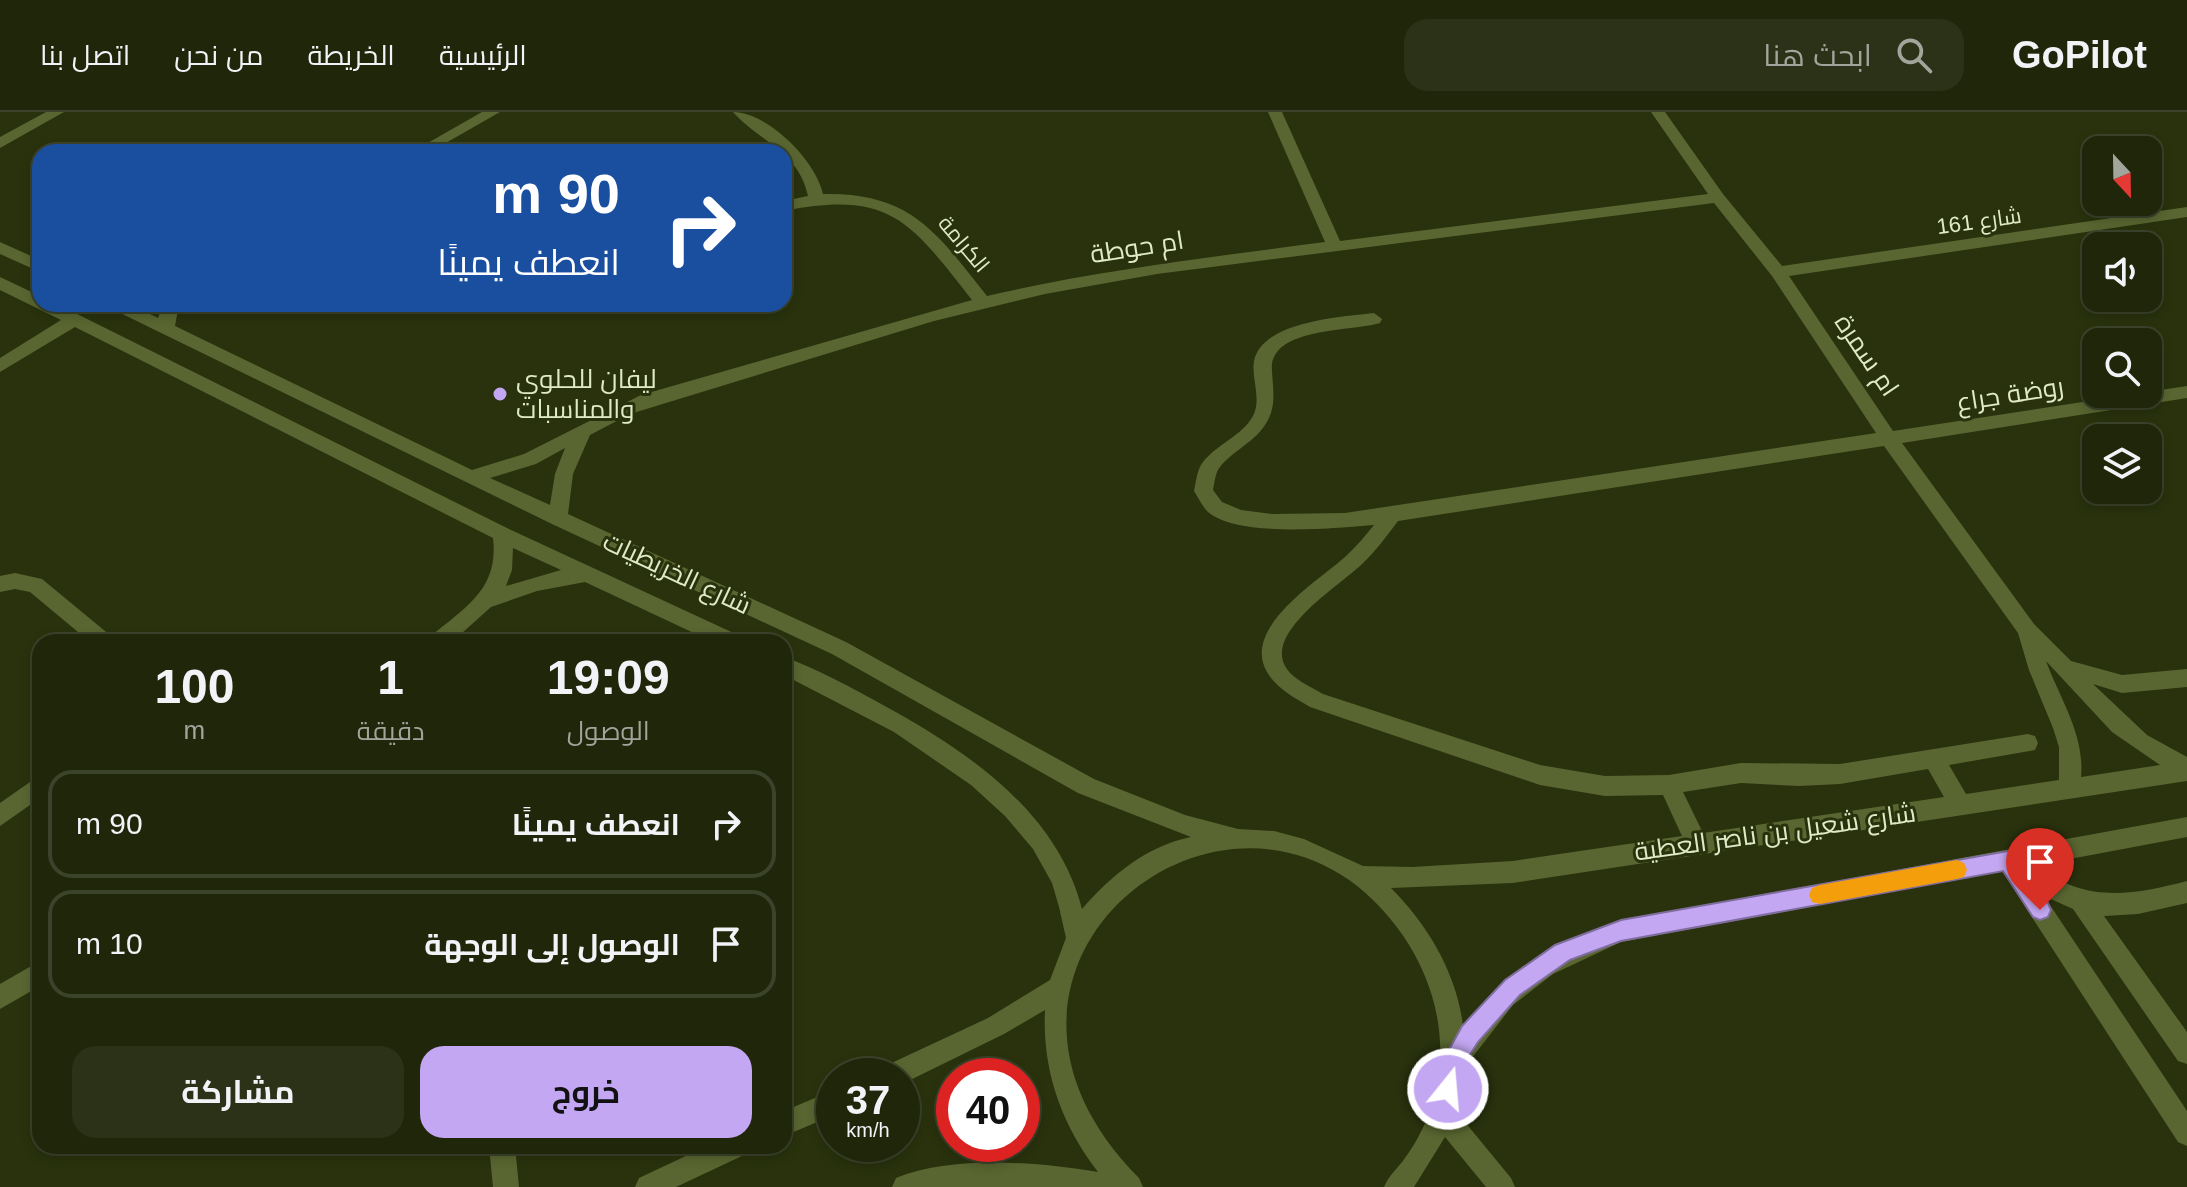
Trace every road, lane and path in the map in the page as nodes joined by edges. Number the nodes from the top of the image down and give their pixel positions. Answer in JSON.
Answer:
{"nodes":[{"id":1,"x":57,"y":112,"type":"edge"},
{"id":2,"x":493,"y":112,"type":"edge"},
{"id":3,"x":740,"y":112,"type":"edge"},
{"id":4,"x":1275,"y":112,"type":"edge"},
{"id":5,"x":1658,"y":112,"type":"edge"},
{"id":6,"x":0,"y":143,"type":"edge"},
{"id":7,"x":434,"y":144,"type":"edge"},
{"id":8,"x":779,"y":144,"type":"edge"},
{"id":9,"x":792,"y":155,"type":"edge"},
{"id":10,"x":1718,"y":198,"type":"junction"},
{"id":11,"x":816,"y":199,"type":"junction"},
{"id":12,"x":792,"y":204,"type":"edge"},
{"id":13,"x":2187,"y":212,"type":"edge"},
{"id":14,"x":0,"y":247,"type":"edge"},
{"id":15,"x":1335,"y":247,"type":"junction"},
{"id":16,"x":32,"y":263,"type":"edge"},
{"id":17,"x":1778,"y":272,"type":"junction"},
{"id":18,"x":0,"y":283,"type":"edge"},
{"id":19,"x":32,"y":299,"type":"edge"},
{"id":20,"x":983,"y":302,"type":"junction"},
{"id":21,"x":58,"y":312,"type":"edge"},
{"id":22,"x":132,"y":312,"type":"edge"},
{"id":23,"x":168,"y":312,"type":"edge"},
{"id":24,"x":1374,"y":319,"type":"dead end"},
{"id":25,"x":74,"y":320,"type":"junction"},
{"id":26,"x":167,"y":329,"type":"junction"},
{"id":27,"x":0,"y":366,"type":"edge"},
{"id":28,"x":2187,"y":392,"type":"edge"},
{"id":29,"x":583,"y":432,"type":"junction"},
{"id":30,"x":1889,"y":439,"type":"junction"},
{"id":31,"x":471,"y":477,"type":"junction"},
{"id":32,"x":1392,"y":515,"type":"junction"},
{"id":33,"x":559,"y":519,"type":"junction"},
{"id":34,"x":502,"y":534,"type":"junction"},
{"id":35,"x":585,"y":574,"type":"junction"},
{"id":36,"x":0,"y":584,"type":"edge"},
{"id":37,"x":488,"y":600,"type":"junction"},
{"id":38,"x":2027,"y":630,"type":"junction"},
{"id":39,"x":94,"y":634,"type":"edge"},
{"id":40,"x":448,"y":634,"type":"edge"},
{"id":41,"x":716,"y":634,"type":"edge"},
{"id":42,"x":2066,"y":667,"type":"junction"},
{"id":43,"x":792,"y":670,"type":"edge"},
{"id":44,"x":2187,"y":678,"type":"edge"},
{"id":45,"x":2028,"y":743,"type":"dead end"},
{"id":46,"x":1934,"y":759,"type":"junction"},
{"id":47,"x":2187,"y":769,"type":"edge"},
{"id":48,"x":1669,"y":785,"type":"junction"},
{"id":49,"x":2069,"y":789,"type":"junction"},
{"id":50,"x":32,"y":791,"type":"edge"},
{"id":51,"x":1960,"y":805,"type":"junction"},
{"id":52,"x":0,"y":816,"type":"edge"},
{"id":53,"x":2187,"y":827,"type":"edge"},
{"id":54,"x":1237,"y":839,"type":"junction"},
{"id":55,"x":1696,"y":843,"type":"junction"},
{"id":56,"x":2011,"y":860,"type":"junction"},
{"id":57,"x":1361,"y":877,"type":"junction"},
{"id":58,"x":2187,"y":892,"type":"edge"},
{"id":59,"x":2080,"y":901,"type":"junction"},
{"id":60,"x":1077,"y":937,"type":"junction"},
{"id":61,"x":32,"y":978,"type":"edge"},
{"id":62,"x":1058,"y":989,"type":"junction"},
{"id":63,"x":0,"y":997,"type":"edge"},
{"id":64,"x":2187,"y":1052,"type":"edge"},
{"id":65,"x":920,"y":1063,"type":"edge"},
{"id":66,"x":1453,"y":1063,"type":"junction"},
{"id":67,"x":816,"y":1110,"type":"edge"},
{"id":68,"x":1443,"y":1115,"type":"junction"},
{"id":69,"x":792,"y":1120,"type":"edge"},
{"id":70,"x":2187,"y":1133,"type":"edge"},
{"id":71,"x":503,"y":1154,"type":"edge"},
{"id":72,"x":718,"y":1154,"type":"edge"},
{"id":73,"x":506,"y":1187,"type":"edge"},
{"id":74,"x":648,"y":1187,"type":"edge"},
{"id":75,"x":905,"y":1187,"type":"edge"},
{"id":76,"x":1115,"y":1187,"type":"edge"},
{"id":77,"x":1130,"y":1187,"type":"edge"},
{"id":78,"x":1397,"y":1187,"type":"edge"},
{"id":79,"x":1502,"y":1187,"type":"edge"}],
"edges":[{"from":1,"to":6,"type":"street"},
{"from":2,"to":7,"type":"street"},
{"from":3,"to":8,"type":"street"},
{"from":4,"to":15,"type":"street"},
{"from":5,"to":10,"type":"street","name":"ام سمرة"},
{"from":9,"to":11,"type":"street"},
{"from":10,"to":15,"type":"street","name":"ام حوطة"},
{"from":10,"to":17,"type":"street","name":"ام سمرة"},
{"from":11,"to":12,"type":"street","name":"الكرامة"},
{"from":11,"to":20,"type":"street","name":"الكرامة"},
{"from":13,"to":17,"type":"street","name":"شارع 161"},
{"from":14,"to":16,"type":"street"},
{"from":15,"to":20,"type":"street","name":"ام حوطة"},
{"from":17,"to":30,"type":"street","name":"ام سمرة"},
{"from":18,"to":19,"type":"street","name":"شارع الخريطيات"},
{"from":20,"to":29,"type":"street","name":"ام حوطة"},
{"from":21,"to":25,"type":"street","name":"شارع الخريطيات"},
{"from":22,"to":26,"type":"street","name":"شارع الخريطيات"},
{"from":23,"to":26,"type":"street"},
{"from":24,"to":32,"type":"street","name":"روضة جراع"},
{"from":25,"to":27,"type":"street"},
{"from":25,"to":34,"type":"street","name":"شارع الخريطيات"},
{"from":26,"to":31,"type":"street","name":"شارع الخريطيات"},
{"from":28,"to":30,"type":"street","name":"روضة جراع"},
{"from":29,"to":31,"type":"street","name":"ام حوطة"},
{"from":29,"to":33,"type":"street"},
{"from":30,"to":32,"type":"street","name":"روضة جراع"},
{"from":30,"to":38,"type":"street","name":"ام سمرة"},
{"from":31,"to":33,"type":"street","name":"شارع الخريطيات"},
{"from":32,"to":48,"type":"street"},
{"from":33,"to":54,"type":"street","name":"شارع الخريطيات"},
{"from":34,"to":35,"type":"street","name":"شارع الخريطيات"},
{"from":34,"to":37,"type":"street"},
{"from":35,"to":37,"type":"street"},
{"from":35,"to":41,"type":"street","name":"شارع الخريطيات"},
{"from":36,"to":39,"type":"street"},
{"from":37,"to":40,"type":"street"},
{"from":38,"to":42,"type":"street","name":"ام سمرة"},
{"from":38,"to":49,"type":"street","name":"ام سمرة"},
{"from":42,"to":44,"type":"street"},
{"from":42,"to":47,"type":"street","name":"ام سمرة"},
{"from":43,"to":60,"type":"street"},
{"from":45,"to":46,"type":"street"},
{"from":46,"to":48,"type":"street"},
{"from":46,"to":51,"type":"street"},
{"from":47,"to":49,"type":"street","name":"شارع شعيل بن ناصر العطية"},
{"from":48,"to":55,"type":"street"},
{"from":49,"to":51,"type":"street","name":"شارع شعيل بن ناصر العطية"},
{"from":50,"to":52,"type":"street"},
{"from":51,"to":55,"type":"street","name":"شارع شعيل بن ناصر العطية"},
{"from":53,"to":56,"type":"street"},
{"from":54,"to":57,"type":"street"},
{"from":54,"to":60,"type":"street"},
{"from":55,"to":57,"type":"street","name":"شارع شعيل بن ناصر العطية"},
{"from":56,"to":59,"type":"street"},
{"from":56,"to":66,"type":"street"},
{"from":56,"to":70,"type":"street"},
{"from":57,"to":66,"type":"street"},
{"from":58,"to":59,"type":"street"},
{"from":59,"to":64,"type":"street"},
{"from":60,"to":62,"type":"street"},
{"from":61,"to":63,"type":"street"},
{"from":62,"to":65,"type":"street"},
{"from":62,"to":77,"type":"street"},
{"from":66,"to":68,"type":"street"},
{"from":67,"to":69,"type":"street"},
{"from":68,"to":78,"type":"street"},
{"from":68,"to":79,"type":"street"},
{"from":71,"to":73,"type":"street"},
{"from":72,"to":74,"type":"street"},
{"from":75,"to":76,"type":"street"}]}
